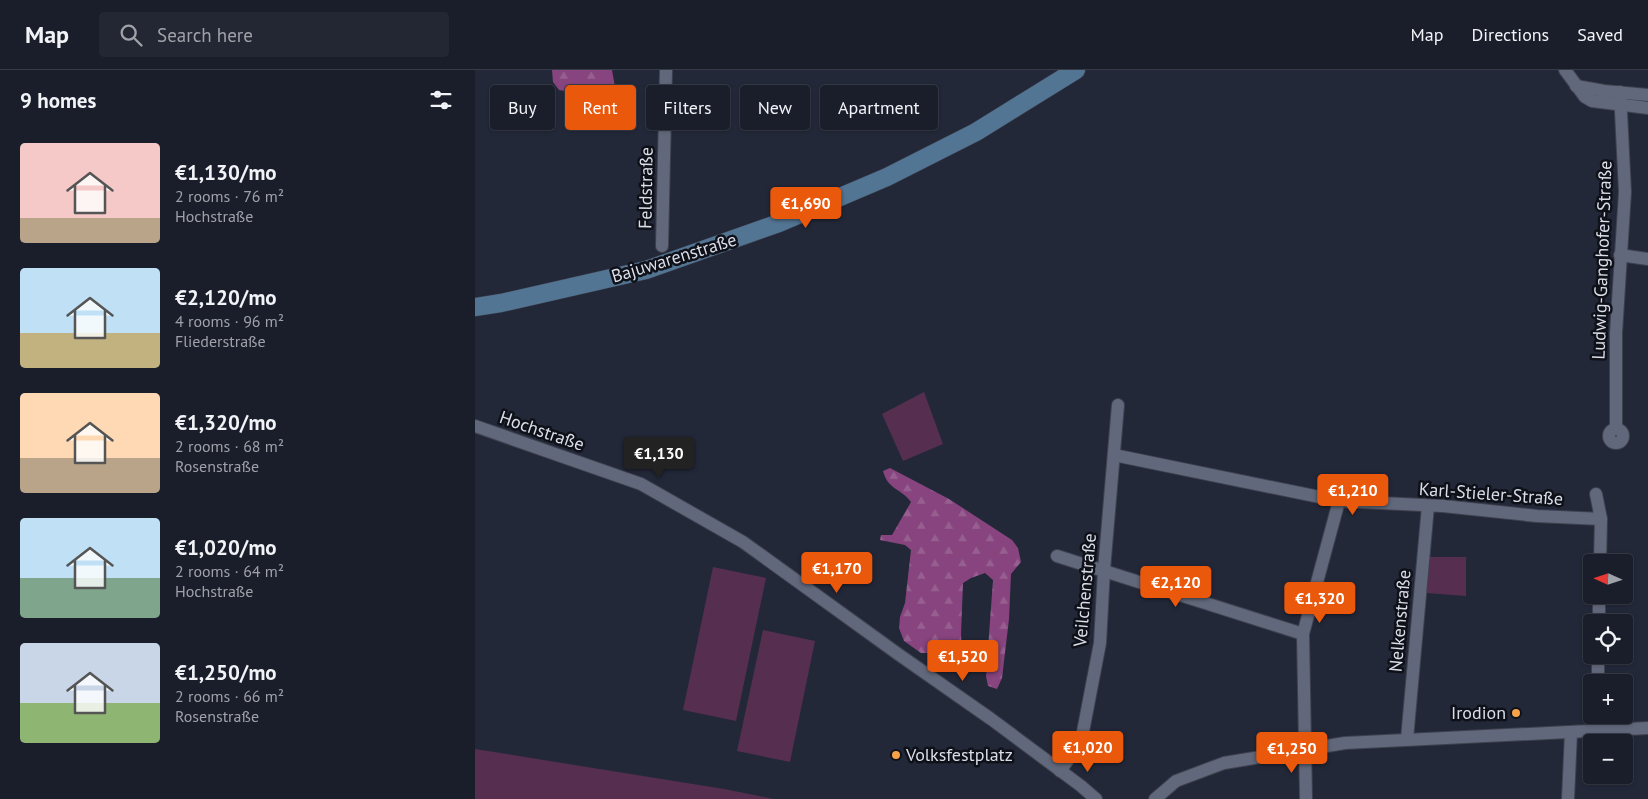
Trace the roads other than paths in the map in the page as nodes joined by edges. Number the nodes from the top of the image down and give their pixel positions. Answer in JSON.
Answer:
{"nodes":[{"id":1,"x":666,"y":70,"type":"edge"},
{"id":2,"x":1076,"y":70,"type":"edge"},
{"id":3,"x":1565,"y":70,"type":"edge"},
{"id":4,"x":1648,"y":95,"type":"edge"},
{"id":5,"x":1620,"y":99,"type":"junction"},
{"id":6,"x":1648,"y":108,"type":"edge"},
{"id":7,"x":662,"y":246,"type":"dead end"},
{"id":8,"x":1620,"y":255,"type":"junction"},
{"id":9,"x":1648,"y":259,"type":"edge"},
{"id":10,"x":475,"y":307,"type":"edge"},
{"id":11,"x":1118,"y":405,"type":"dead end"},
{"id":12,"x":475,"y":426,"type":"edge"},
{"id":13,"x":1616,"y":429,"type":"dead end"},
{"id":14,"x":1114,"y":455,"type":"junction"},
{"id":15,"x":1596,"y":494,"type":"dead end"},
{"id":16,"x":1339,"y":501,"type":"junction"},
{"id":17,"x":1428,"y":506,"type":"junction"},
{"id":18,"x":1601,"y":518,"type":"junction"},
{"id":19,"x":1600,"y":554,"type":"edge"},
{"id":20,"x":1057,"y":556,"type":"dead end"},
{"id":21,"x":1104,"y":570,"type":"junction"},
{"id":22,"x":1303,"y":634,"type":"junction"},
{"id":23,"x":1597,"y":724,"type":"edge"},
{"id":24,"x":1648,"y":728,"type":"edge"},
{"id":25,"x":1597,"y":731,"type":"junction"},
{"id":26,"x":1571,"y":732,"type":"junction"},
{"id":27,"x":1407,"y":739,"type":"junction"},
{"id":28,"x":1306,"y":748,"type":"junction"},
{"id":29,"x":1060,"y":771,"type":"junction"},
{"id":30,"x":1096,"y":799,"type":"edge"},
{"id":31,"x":1155,"y":799,"type":"edge"},
{"id":32,"x":1306,"y":799,"type":"edge"},
{"id":33,"x":1568,"y":799,"type":"edge"}],
"edges":[{"from":1,"to":7,"type":"street","name":"Feldstraße"},
{"from":2,"to":10,"type":"main road","name":"Bajuwarenstraße"},
{"from":3,"to":5,"type":"street"},
{"from":4,"to":5,"type":"street"},
{"from":5,"to":6,"type":"street"},
{"from":5,"to":8,"type":"street","name":"Ludwig-Ganghofer-Straße"},
{"from":8,"to":9,"type":"street"},
{"from":8,"to":13,"type":"street","name":"Ludwig-Ganghofer-Straße"},
{"from":11,"to":14,"type":"street","name":"Veilchenstraße"},
{"from":12,"to":29,"type":"street","name":"Hochstraße"},
{"from":14,"to":16,"type":"street","name":"Karl-Stieler-Straße"},
{"from":14,"to":21,"type":"street","name":"Veilchenstraße"},
{"from":15,"to":18,"type":"street"},
{"from":16,"to":17,"type":"street","name":"Karl-Stieler-Straße"},
{"from":16,"to":22,"type":"street"},
{"from":17,"to":18,"type":"street","name":"Karl-Stieler-Straße"},
{"from":17,"to":27,"type":"street","name":"Nelkenstraße"},
{"from":18,"to":19,"type":"street"},
{"from":20,"to":21,"type":"street"},
{"from":21,"to":22,"type":"street"},
{"from":21,"to":29,"type":"street","name":"Veilchenstraße"},
{"from":22,"to":28,"type":"street"},
{"from":23,"to":25,"type":"street"},
{"from":24,"to":25,"type":"street"},
{"from":25,"to":26,"type":"street"},
{"from":26,"to":27,"type":"street"},
{"from":26,"to":33,"type":"street"},
{"from":27,"to":28,"type":"street"},
{"from":28,"to":31,"type":"street"},
{"from":28,"to":32,"type":"street"},
{"from":29,"to":30,"type":"street","name":"Hochstraße"}]}
